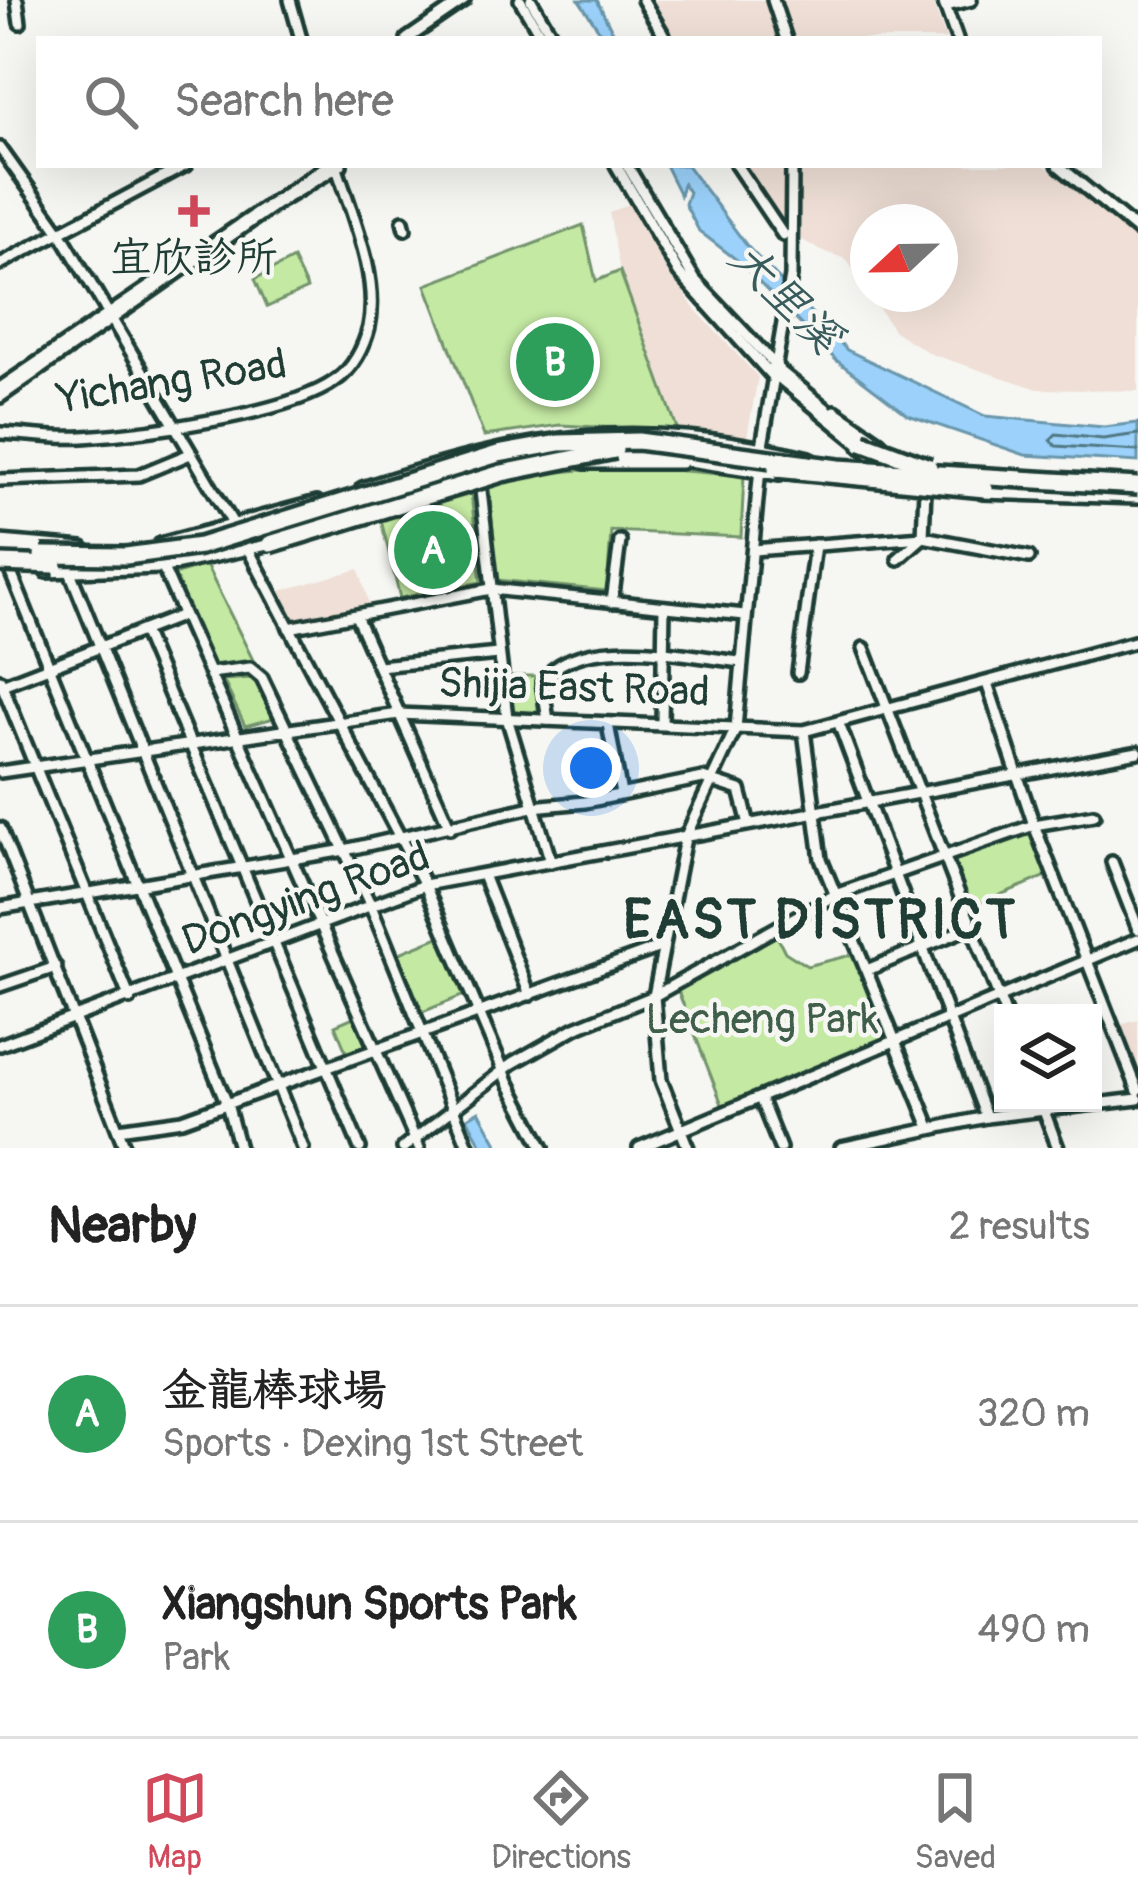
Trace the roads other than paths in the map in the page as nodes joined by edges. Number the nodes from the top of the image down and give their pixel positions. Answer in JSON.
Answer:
{"nodes":[{"id":1,"x":17,"y":0,"type":"edge"},
{"id":2,"x":290,"y":0,"type":"edge"},
{"id":3,"x":464,"y":0,"type":"edge"},
{"id":4,"x":520,"y":0,"type":"edge"},
{"id":5,"x":531,"y":0,"type":"edge"},
{"id":6,"x":772,"y":0,"type":"edge"},
{"id":7,"x":971,"y":0,"type":"edge"},
{"id":8,"x":944,"y":3,"type":"edge"},
{"id":9,"x":646,"y":5,"type":"edge"},
{"id":10,"x":20,"y":23,"type":"dead end"},
{"id":11,"x":301,"y":36,"type":"edge"},
{"id":12,"x":410,"y":36,"type":"edge"},
{"id":13,"x":547,"y":36,"type":"edge"},
{"id":14,"x":547,"y":36,"type":"edge"},
{"id":15,"x":663,"y":36,"type":"edge"},
{"id":16,"x":784,"y":36,"type":"edge"},
{"id":17,"x":956,"y":36,"type":"edge"},
{"id":18,"x":0,"y":148,"type":"edge"},
{"id":19,"x":13,"y":168,"type":"junction"},
{"id":20,"x":180,"y":168,"type":"edge"},
{"id":21,"x":332,"y":168,"type":"edge"},
{"id":22,"x":336,"y":168,"type":"edge"},
{"id":23,"x":618,"y":168,"type":"edge"},
{"id":24,"x":628,"y":168,"type":"edge"},
{"id":25,"x":738,"y":168,"type":"edge"},
{"id":26,"x":792,"y":168,"type":"edge"},
{"id":27,"x":1062,"y":168,"type":"edge"},
{"id":28,"x":0,"y":172,"type":"edge"},
{"id":29,"x":1138,"y":231,"type":"edge"},
{"id":30,"x":60,"y":232,"type":"junction"},
{"id":31,"x":783,"y":236,"type":"dead end"},
{"id":32,"x":0,"y":265,"type":"edge"},
{"id":33,"x":109,"y":317,"type":"junction"},
{"id":34,"x":774,"y":368,"type":"junction"},
{"id":35,"x":0,"y":393,"type":"edge"},
{"id":36,"x":172,"y":424,"type":"junction"},
{"id":37,"x":0,"y":433,"type":"edge"},
{"id":38,"x":762,"y":446,"type":"junction"},
{"id":39,"x":615,"y":450,"type":"junction"},
{"id":40,"x":190,"y":454,"type":"junction"},
{"id":41,"x":710,"y":465,"type":"junction"},
{"id":42,"x":760,"y":472,"type":"junction"},
{"id":43,"x":0,"y":480,"type":"edge"},
{"id":44,"x":480,"y":482,"type":"junction"},
{"id":45,"x":1081,"y":484,"type":"junction"},
{"id":46,"x":868,"y":485,"type":"junction"},
{"id":47,"x":922,"y":489,"type":"junction"},
{"id":48,"x":944,"y":490,"type":"junction"},
{"id":49,"x":1138,"y":492,"type":"edge"},
{"id":50,"x":236,"y":527,"type":"junction"},
{"id":51,"x":923,"y":537,"type":"junction"},
{"id":52,"x":0,"y":541,"type":"edge"},
{"id":53,"x":620,"y":541,"type":"dead end"},
{"id":54,"x":270,"y":544,"type":"junction"},
{"id":55,"x":815,"y":545,"type":"junction"},
{"id":56,"x":60,"y":547,"type":"junction"},
{"id":57,"x":248,"y":549,"type":"junction"},
{"id":58,"x":752,"y":550,"type":"junction"},
{"id":59,"x":0,"y":552,"type":"edge"},
{"id":60,"x":1029,"y":557,"type":"dead end"},
{"id":61,"x":898,"y":559,"type":"dead end"},
{"id":62,"x":3,"y":566,"type":"edge"},
{"id":63,"x":163,"y":568,"type":"junction"},
{"id":64,"x":69,"y":574,"type":"junction"},
{"id":65,"x":491,"y":590,"type":"junction"},
{"id":66,"x":612,"y":602,"type":"junction"},
{"id":67,"x":664,"y":608,"type":"junction"},
{"id":68,"x":182,"y":615,"type":"junction"},
{"id":69,"x":745,"y":615,"type":"junction"},
{"id":70,"x":356,"y":616,"type":"junction"},
{"id":71,"x":289,"y":628,"type":"junction"},
{"id":72,"x":143,"y":631,"type":"junction"},
{"id":73,"x":1138,"y":641,"type":"edge"},
{"id":74,"x":100,"y":647,"type":"junction"},
{"id":75,"x":863,"y":648,"type":"dead end"},
{"id":76,"x":660,"y":652,"type":"junction"},
{"id":77,"x":498,"y":654,"type":"junction"},
{"id":78,"x":740,"y":662,"type":"junction"},
{"id":79,"x":379,"y":666,"type":"junction"},
{"id":80,"x":49,"y":667,"type":"junction"},
{"id":81,"x":210,"y":673,"type":"junction"},
{"id":82,"x":798,"y":673,"type":"dead end"},
{"id":83,"x":1,"y":682,"type":"edge"},
{"id":84,"x":987,"y":683,"type":"junction"},
{"id":85,"x":887,"y":711,"type":"junction"},
{"id":86,"x":399,"y":714,"type":"junction"},
{"id":87,"x":507,"y":718,"type":"junction"},
{"id":88,"x":548,"y":720,"type":"junction"},
{"id":89,"x":337,"y":722,"type":"junction"},
{"id":90,"x":608,"y":724,"type":"junction"},
{"id":91,"x":662,"y":724,"type":"junction"},
{"id":92,"x":839,"y":724,"type":"junction"},
{"id":93,"x":285,"y":728,"type":"junction"},
{"id":94,"x":736,"y":728,"type":"junction"},
{"id":95,"x":804,"y":731,"type":"junction"},
{"id":96,"x":239,"y":737,"type":"junction"},
{"id":97,"x":191,"y":744,"type":"junction"},
{"id":98,"x":141,"y":752,"type":"junction"},
{"id":99,"x":1138,"y":752,"type":"edge"},
{"id":100,"x":87,"y":760,"type":"junction"},
{"id":101,"x":35,"y":767,"type":"junction"},
{"id":102,"x":0,"y":772,"type":"edge"},
{"id":103,"x":1016,"y":776,"type":"junction"},
{"id":104,"x":714,"y":778,"type":"junction"},
{"id":105,"x":919,"y":793,"type":"junction"},
{"id":106,"x":621,"y":794,"type":"junction"},
{"id":107,"x":868,"y":802,"type":"junction"},
{"id":108,"x":532,"y":806,"type":"junction"},
{"id":109,"x":815,"y":813,"type":"junction"},
{"id":110,"x":1094,"y":815,"type":"dead end"},
{"id":111,"x":749,"y":824,"type":"junction"},
{"id":112,"x":1034,"y":825,"type":"junction"},
{"id":113,"x":0,"y":828,"type":"edge"},
{"id":114,"x":450,"y":828,"type":"junction"},
{"id":115,"x":685,"y":838,"type":"junction"},
{"id":116,"x":399,"y":839,"type":"junction"},
{"id":117,"x":345,"y":850,"type":"junction"},
{"id":118,"x":295,"y":858,"type":"junction"},
{"id":119,"x":945,"y":859,"type":"junction"},
{"id":120,"x":551,"y":862,"type":"junction"},
{"id":121,"x":1112,"y":862,"type":"dead end"},
{"id":122,"x":244,"y":867,"type":"junction"},
{"id":123,"x":191,"y":875,"type":"junction"},
{"id":124,"x":483,"y":875,"type":"junction"},
{"id":125,"x":896,"y":875,"type":"junction"},
{"id":126,"x":138,"y":885,"type":"junction"},
{"id":127,"x":425,"y":885,"type":"junction"},
{"id":128,"x":86,"y":892,"type":"junction"},
{"id":129,"x":835,"y":895,"type":"junction"},
{"id":130,"x":30,"y":903,"type":"junction"},
{"id":131,"x":370,"y":906,"type":"junction"},
{"id":132,"x":0,"y":908,"type":"edge"},
{"id":133,"x":325,"y":925,"type":"junction"},
{"id":134,"x":971,"y":927,"type":"junction"},
{"id":135,"x":1138,"y":929,"type":"edge"},
{"id":136,"x":1138,"y":939,"type":"edge"},
{"id":137,"x":275,"y":943,"type":"junction"},
{"id":138,"x":660,"y":947,"type":"junction"},
{"id":139,"x":924,"y":947,"type":"junction"},
{"id":140,"x":1088,"y":959,"type":"junction"},
{"id":141,"x":226,"y":962,"type":"junction"},
{"id":142,"x":56,"y":967,"type":"junction"},
{"id":143,"x":867,"y":970,"type":"junction"},
{"id":144,"x":0,"y":971,"type":"edge"},
{"id":145,"x":178,"y":981,"type":"junction"},
{"id":146,"x":3,"y":985,"type":"edge"},
{"id":147,"x":530,"y":994,"type":"junction"},
{"id":148,"x":655,"y":996,"type":"junction"},
{"id":149,"x":999,"y":998,"type":"junction"},
{"id":150,"x":130,"y":999,"type":"junction"},
{"id":151,"x":1001,"y":1004,"type":"edge"},
{"id":152,"x":481,"y":1014,"type":"junction"},
{"id":153,"x":949,"y":1018,"type":"junction"},
{"id":154,"x":77,"y":1019,"type":"junction"},
{"id":155,"x":422,"y":1032,"type":"junction"},
{"id":156,"x":895,"y":1041,"type":"junction"},
{"id":157,"x":0,"y":1045,"type":"edge"},
{"id":158,"x":377,"y":1049,"type":"junction"},
{"id":159,"x":326,"y":1067,"type":"junction"},
{"id":160,"x":504,"y":1070,"type":"junction"},
{"id":161,"x":277,"y":1086,"type":"junction"},
{"id":162,"x":1138,"y":1095,"type":"edge"},
{"id":163,"x":760,"y":1098,"type":"junction"},
{"id":164,"x":1102,"y":1099,"type":"edge"},
{"id":165,"x":227,"y":1104,"type":"junction"},
{"id":166,"x":453,"y":1109,"type":"junction"},
{"id":167,"x":1011,"y":1112,"type":"edge"},
{"id":168,"x":1044,"y":1112,"type":"edge"},
{"id":169,"x":986,"y":1117,"type":"junction"},
{"id":170,"x":930,"y":1127,"type":"junction"},
{"id":171,"x":118,"y":1130,"type":"junction"},
{"id":172,"x":682,"y":1132,"type":"junction"},
{"id":173,"x":417,"y":1143,"type":"edge"},
{"id":174,"x":124,"y":1148,"type":"edge"},
{"id":175,"x":239,"y":1148,"type":"edge"},
{"id":176,"x":303,"y":1148,"type":"edge"},
{"id":177,"x":360,"y":1148,"type":"edge"},
{"id":178,"x":403,"y":1148,"type":"edge"},
{"id":179,"x":469,"y":1148,"type":"edge"},
{"id":180,"x":543,"y":1148,"type":"edge"},
{"id":181,"x":639,"y":1148,"type":"edge"},
{"id":182,"x":688,"y":1148,"type":"edge"},
{"id":183,"x":780,"y":1148,"type":"edge"},
{"id":184,"x":841,"y":1148,"type":"edge"},
{"id":185,"x":1058,"y":1148,"type":"edge"}],
"edges":[{"from":1,"to":10,"type":"street"},
{"from":2,"to":11,"type":"street"},
{"from":3,"to":12,"type":"street"},
{"from":4,"to":13,"type":"street"},
{"from":5,"to":14,"type":"street"},
{"from":6,"to":16,"type":"street"},
{"from":7,"to":8,"type":"street"},
{"from":8,"to":17,"type":"street"},
{"from":9,"to":15,"type":"street"},
{"from":18,"to":19,"type":"street"},
{"from":19,"to":28,"type":"street"},
{"from":19,"to":30,"type":"street"},
{"from":20,"to":30,"type":"street"},
{"from":21,"to":33,"type":"street"},
{"from":22,"to":36,"type":"street","name":"Yichang Road"},
{"from":23,"to":34,"type":"street"},
{"from":24,"to":34,"type":"street"},
{"from":25,"to":31,"type":"street"},
{"from":26,"to":34,"type":"street"},
{"from":27,"to":29,"type":"street"},
{"from":30,"to":32,"type":"street"},
{"from":30,"to":33,"type":"street"},
{"from":33,"to":35,"type":"street"},
{"from":33,"to":36,"type":"street"},
{"from":34,"to":38,"type":"street"},
{"from":34,"to":45,"type":"highway","bridge":true},
{"from":34,"to":47,"type":"street"},
{"from":34,"to":48,"type":"street"},
{"from":36,"to":37,"type":"street","name":"Yichang Road"},
{"from":36,"to":40,"type":"street"},
{"from":38,"to":42,"type":"street"},
{"from":38,"to":46,"type":"street"},
{"from":38,"to":50,"type":"street"},
{"from":39,"to":49,"type":"highway","bridge":true},
{"from":39,"to":54,"type":"highway","bridge":true},
{"from":39,"to":62,"type":"highway","bridge":true},
{"from":40,"to":43,"type":"street"},
{"from":40,"to":50,"type":"street"},
{"from":41,"to":42,"type":"street"},
{"from":41,"to":44,"type":"street"},
{"from":41,"to":54,"type":"street"},
{"from":42,"to":46,"type":"street"},
{"from":42,"to":58,"type":"street"},
{"from":44,"to":54,"type":"street"},
{"from":44,"to":65,"type":"street"},
{"from":45,"to":49,"type":"highway","bridge":true},
{"from":45,"to":59,"type":"highway","bridge":true},
{"from":46,"to":47,"type":"street"},
{"from":47,"to":48,"type":"street"},
{"from":47,"to":51,"type":"street"},
{"from":48,"to":49,"type":"street"},
{"from":50,"to":56,"type":"street"},
{"from":50,"to":57,"type":"street"},
{"from":51,"to":55,"type":"street"},
{"from":51,"to":60,"type":"street"},
{"from":51,"to":61,"type":"street"},
{"from":52,"to":56,"type":"street"},
{"from":53,"to":66,"type":"street"},
{"from":54,"to":57,"type":"street"},
{"from":55,"to":58,"type":"street"},
{"from":55,"to":82,"type":"street"},
{"from":56,"to":64,"type":"street"},
{"from":57,"to":63,"type":"street"},
{"from":57,"to":71,"type":"street"},
{"from":58,"to":69,"type":"street"},
{"from":62,"to":64,"type":"street"},
{"from":62,"to":80,"type":"street"},
{"from":63,"to":64,"type":"street"},
{"from":63,"to":68,"type":"street"},
{"from":64,"to":74,"type":"street"},
{"from":65,"to":66,"type":"street"},
{"from":65,"to":70,"type":"street"},
{"from":65,"to":77,"type":"street"},
{"from":66,"to":67,"type":"street"},
{"from":67,"to":69,"type":"street"},
{"from":67,"to":76,"type":"street"},
{"from":68,"to":72,"type":"street"},
{"from":68,"to":81,"type":"street"},
{"from":69,"to":78,"type":"street"},
{"from":70,"to":71,"type":"street"},
{"from":70,"to":79,"type":"street"},
{"from":71,"to":89,"type":"street"},
{"from":72,"to":74,"type":"street"},
{"from":72,"to":97,"type":"street"},
{"from":73,"to":84,"type":"street","name":"Shijia East Road"},
{"from":74,"to":80,"type":"street"},
{"from":74,"to":98,"type":"street"},
{"from":75,"to":85,"type":"street"},
{"from":76,"to":78,"type":"street"},
{"from":76,"to":88,"type":"street"},
{"from":76,"to":91,"type":"street"},
{"from":77,"to":79,"type":"street"},
{"from":77,"to":87,"type":"street"},
{"from":78,"to":94,"type":"street"},
{"from":79,"to":86,"type":"street"},
{"from":80,"to":83,"type":"street"},
{"from":80,"to":100,"type":"street"},
{"from":81,"to":93,"type":"street"},
{"from":81,"to":96,"type":"street"},
{"from":83,"to":101,"type":"street"},
{"from":84,"to":85,"type":"street","name":"Shijia East Road"},
{"from":84,"to":103,"type":"street"},
{"from":85,"to":92,"type":"street","name":"Shijia East Road"},
{"from":85,"to":105,"type":"street"},
{"from":86,"to":87,"type":"street","name":"Shijia East Road"},
{"from":86,"to":89,"type":"street","name":"Shijia East Road"},
{"from":86,"to":114,"type":"street"},
{"from":87,"to":88,"type":"street","name":"Shijia East Road"},
{"from":87,"to":108,"type":"street"},
{"from":88,"to":90,"type":"street","name":"Shijia East Road"},
{"from":89,"to":93,"type":"street","name":"Shijia East Road"},
{"from":89,"to":116,"type":"street"},
{"from":90,"to":91,"type":"street","name":"Shijia East Road"},
{"from":90,"to":106,"type":"street"},
{"from":91,"to":94,"type":"street","name":"Shijia East Road"},
{"from":92,"to":95,"type":"street","name":"Shijia East Road"},
{"from":92,"to":107,"type":"street"},
{"from":93,"to":96,"type":"street","name":"Shijia East Road"},
{"from":93,"to":117,"type":"street"},
{"from":94,"to":95,"type":"street","name":"Shijia East Road"},
{"from":94,"to":104,"type":"street"},
{"from":95,"to":109,"type":"street"},
{"from":96,"to":97,"type":"street","name":"Shijia East Road"},
{"from":96,"to":118,"type":"street"},
{"from":97,"to":98,"type":"street","name":"Shijia East Road"},
{"from":97,"to":122,"type":"street"},
{"from":98,"to":100,"type":"street","name":"Shijia East Road"},
{"from":98,"to":123,"type":"street"},
{"from":99,"to":103,"type":"street","name":"Dongying Road"},
{"from":100,"to":101,"type":"street","name":"Shijia East Road"},
{"from":100,"to":126,"type":"street"},
{"from":101,"to":102,"type":"street","name":"Shijia East Road"},
{"from":101,"to":128,"type":"street"},
{"from":103,"to":105,"type":"street","name":"Dongying Road"},
{"from":103,"to":112,"type":"street"},
{"from":104,"to":106,"type":"street"},
{"from":104,"to":111,"type":"street"},
{"from":104,"to":115,"type":"street"},
{"from":105,"to":107,"type":"street","name":"Dongying Road"},
{"from":105,"to":119,"type":"street"},
{"from":106,"to":108,"type":"street"},
{"from":107,"to":109,"type":"street","name":"Dongying Road"},
{"from":107,"to":125,"type":"street"},
{"from":108,"to":114,"type":"street"},
{"from":108,"to":120,"type":"street"},
{"from":109,"to":111,"type":"street","name":"Dongying Road"},
{"from":109,"to":129,"type":"street"},
{"from":110,"to":112,"type":"street"},
{"from":111,"to":115,"type":"street","name":"Dongying Road"},
{"from":112,"to":119,"type":"street"},
{"from":112,"to":140,"type":"street"},
{"from":113,"to":130,"type":"street"},
{"from":114,"to":116,"type":"street"},
{"from":115,"to":120,"type":"street","name":"Dongying Road"},
{"from":115,"to":138,"type":"street"},
{"from":116,"to":117,"type":"street"},
{"from":116,"to":127,"type":"street"},
{"from":117,"to":118,"type":"street"},
{"from":117,"to":131,"type":"street"},
{"from":118,"to":122,"type":"street"},
{"from":118,"to":133,"type":"street"},
{"from":119,"to":125,"type":"street"},
{"from":119,"to":134,"type":"street"},
{"from":120,"to":124,"type":"street","name":"Dongying Road"},
{"from":121,"to":135,"type":"street"},
{"from":122,"to":123,"type":"street"},
{"from":122,"to":137,"type":"street"},
{"from":123,"to":126,"type":"street"},
{"from":123,"to":141,"type":"street"},
{"from":124,"to":127,"type":"street","name":"Dongying Road"},
{"from":124,"to":147,"type":"street"},
{"from":125,"to":129,"type":"street"},
{"from":125,"to":139,"type":"street"},
{"from":126,"to":128,"type":"street"},
{"from":126,"to":145,"type":"street"},
{"from":127,"to":131,"type":"street","name":"Dongying Road"},
{"from":127,"to":152,"type":"street"},
{"from":128,"to":130,"type":"street"},
{"from":128,"to":150,"type":"street"},
{"from":129,"to":143,"type":"street"},
{"from":129,"to":148,"type":"street"},
{"from":130,"to":132,"type":"street"},
{"from":130,"to":142,"type":"street"},
{"from":131,"to":133,"type":"street","name":"Dongying Road"},
{"from":131,"to":155,"type":"street"},
{"from":133,"to":137,"type":"street","name":"Dongying Road"},
{"from":133,"to":158,"type":"street"},
{"from":134,"to":139,"type":"street"},
{"from":134,"to":149,"type":"street"},
{"from":136,"to":140,"type":"street"},
{"from":137,"to":141,"type":"street","name":"Dongying Road"},
{"from":137,"to":159,"type":"street"},
{"from":138,"to":147,"type":"street"},
{"from":138,"to":148,"type":"street"},
{"from":139,"to":143,"type":"street"},
{"from":139,"to":153,"type":"street"},
{"from":140,"to":149,"type":"street"},
{"from":140,"to":162,"type":"street"},
{"from":141,"to":145,"type":"street","name":"Dongying Road"},
{"from":141,"to":161,"type":"street"},
{"from":142,"to":146,"type":"street"},
{"from":142,"to":154,"type":"street"},
{"from":143,"to":156,"type":"street"},
{"from":144,"to":146,"type":"street"},
{"from":145,"to":150,"type":"street","name":"Dongying Road"},
{"from":145,"to":165,"type":"street"},
{"from":147,"to":152,"type":"street"},
{"from":148,"to":160,"type":"street"},
{"from":148,"to":172,"type":"street"},
{"from":149,"to":151,"type":"street"},
{"from":149,"to":153,"type":"street"},
{"from":150,"to":154,"type":"street","name":"Dongying Road"},
{"from":152,"to":155,"type":"street"},
{"from":152,"to":160,"type":"street"},
{"from":153,"to":156,"type":"street"},
{"from":153,"to":169,"type":"street"},
{"from":154,"to":157,"type":"street","name":"Dongying Road"},
{"from":154,"to":171,"type":"street"},
{"from":155,"to":158,"type":"street"},
{"from":155,"to":166,"type":"street"},
{"from":156,"to":163,"type":"street"},
{"from":156,"to":170,"type":"street"},
{"from":158,"to":159,"type":"street"},
{"from":158,"to":173,"type":"street"},
{"from":159,"to":161,"type":"street"},
{"from":159,"to":177,"type":"street"},
{"from":160,"to":166,"type":"street"},
{"from":160,"to":180,"type":"street"},
{"from":161,"to":165,"type":"street"},
{"from":161,"to":176,"type":"street"},
{"from":162,"to":164,"type":"street"},
{"from":163,"to":172,"type":"street"},
{"from":163,"to":183,"type":"street"},
{"from":165,"to":171,"type":"street"},
{"from":165,"to":175,"type":"street"},
{"from":166,"to":173,"type":"street"},
{"from":166,"to":179,"type":"street"},
{"from":167,"to":169,"type":"street"},
{"from":168,"to":185,"type":"street"},
{"from":169,"to":170,"type":"street"},
{"from":170,"to":184,"type":"street"},
{"from":171,"to":174,"type":"street"},
{"from":172,"to":181,"type":"street"},
{"from":172,"to":182,"type":"street"},
{"from":173,"to":178,"type":"street"}]}
